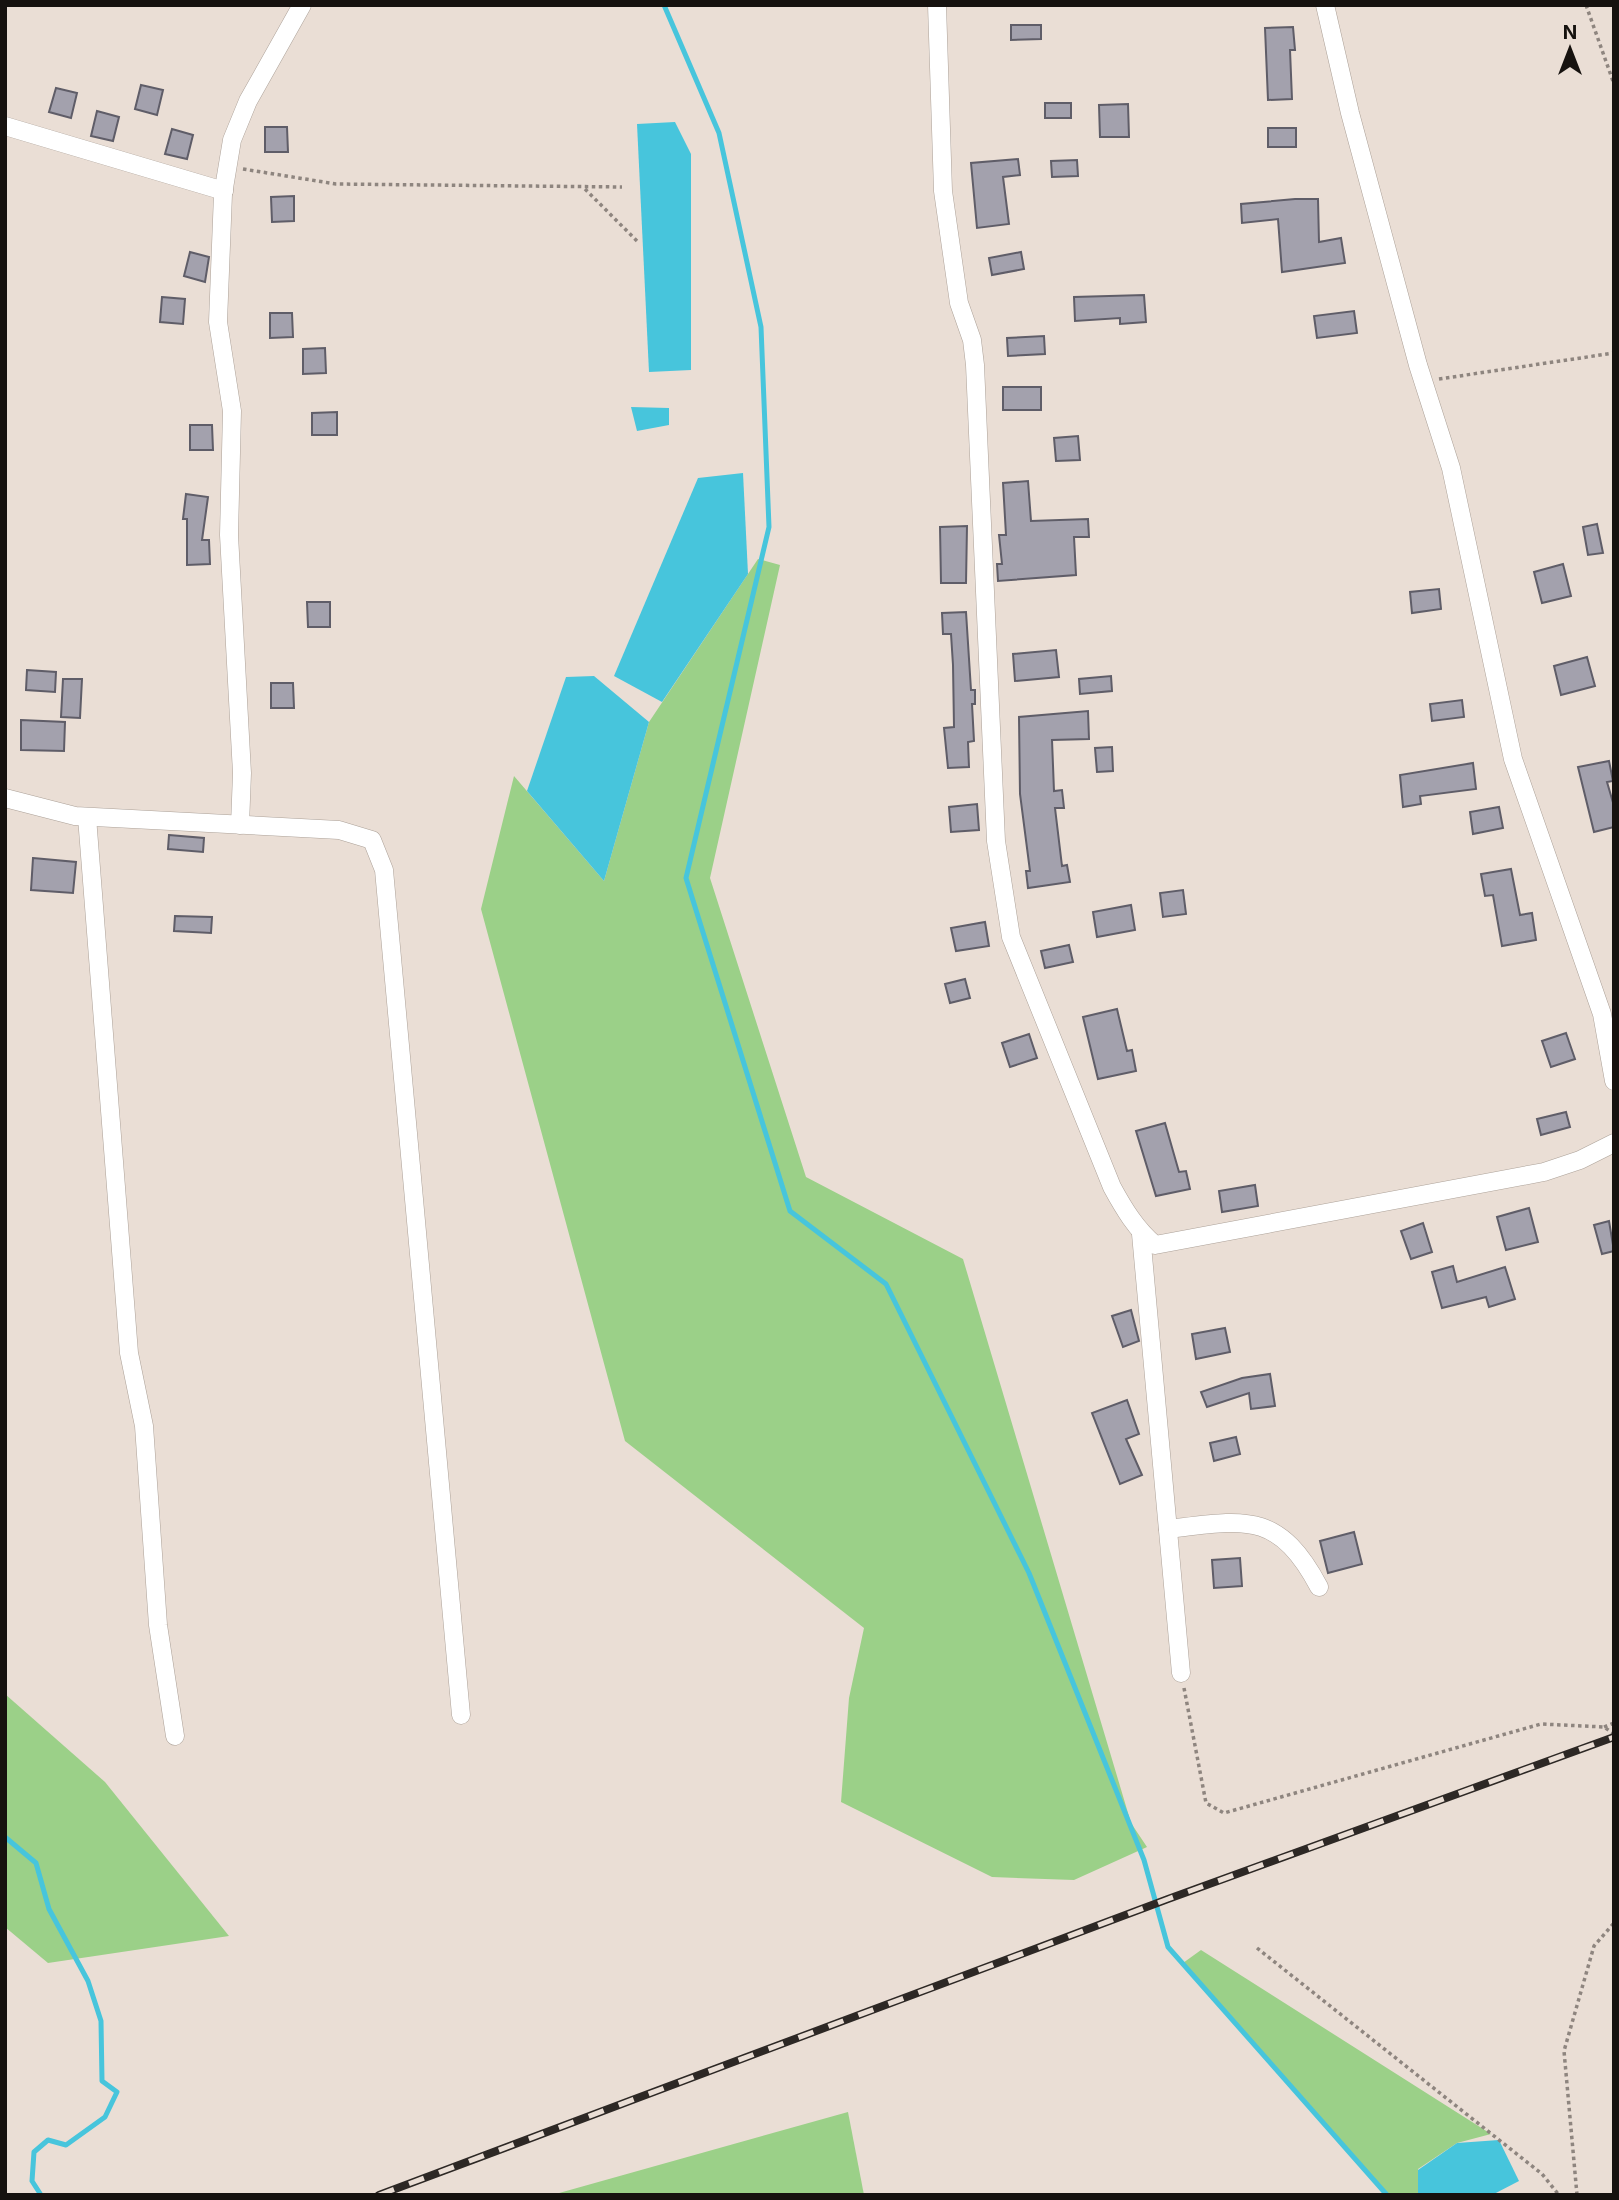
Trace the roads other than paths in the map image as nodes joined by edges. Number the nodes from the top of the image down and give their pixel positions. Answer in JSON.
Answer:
{"nodes":[{"id":1,"x":302,"y":5,"type":"edge"},
{"id":2,"x":937,"y":5,"type":"edge"},
{"id":3,"x":1325,"y":5,"type":"edge"},
{"id":4,"x":5,"y":126,"type":"edge"},
{"id":5,"x":224,"y":191,"type":"junction"},
{"id":6,"x":5,"y":798,"type":"edge"},
{"id":7,"x":87,"y":817,"type":"junction"},
{"id":8,"x":240,"y":825,"type":"junction"},
{"id":9,"x":1608,"y":1013,"type":"edge"},
{"id":10,"x":1614,"y":1081,"type":"edge"},
{"id":11,"x":1614,"y":1143,"type":"edge"},
{"id":12,"x":1141,"y":1234,"type":"junction"},
{"id":13,"x":1168,"y":1529,"type":"junction"},
{"id":14,"x":1319,"y":1587,"type":"dead end"},
{"id":15,"x":1181,"y":1673,"type":"road end"},
{"id":16,"x":461,"y":1715,"type":"dead end"},
{"id":17,"x":175,"y":1736,"type":"dead end"}],
"edges":[{"from":1,"to":5,"type":"street"},
{"from":2,"to":12,"type":"street"},
{"from":3,"to":9,"type":"street"},
{"from":4,"to":5,"type":"street"},
{"from":5,"to":8,"type":"street"},
{"from":6,"to":7,"type":"street"},
{"from":7,"to":8,"type":"street"},
{"from":7,"to":17,"type":"street"},
{"from":8,"to":16,"type":"street"},
{"from":9,"to":10,"type":"street"},
{"from":11,"to":12,"type":"street"},
{"from":12,"to":13,"type":"street"},
{"from":13,"to":14,"type":"street"},
{"from":13,"to":15,"type":"street"}]}
